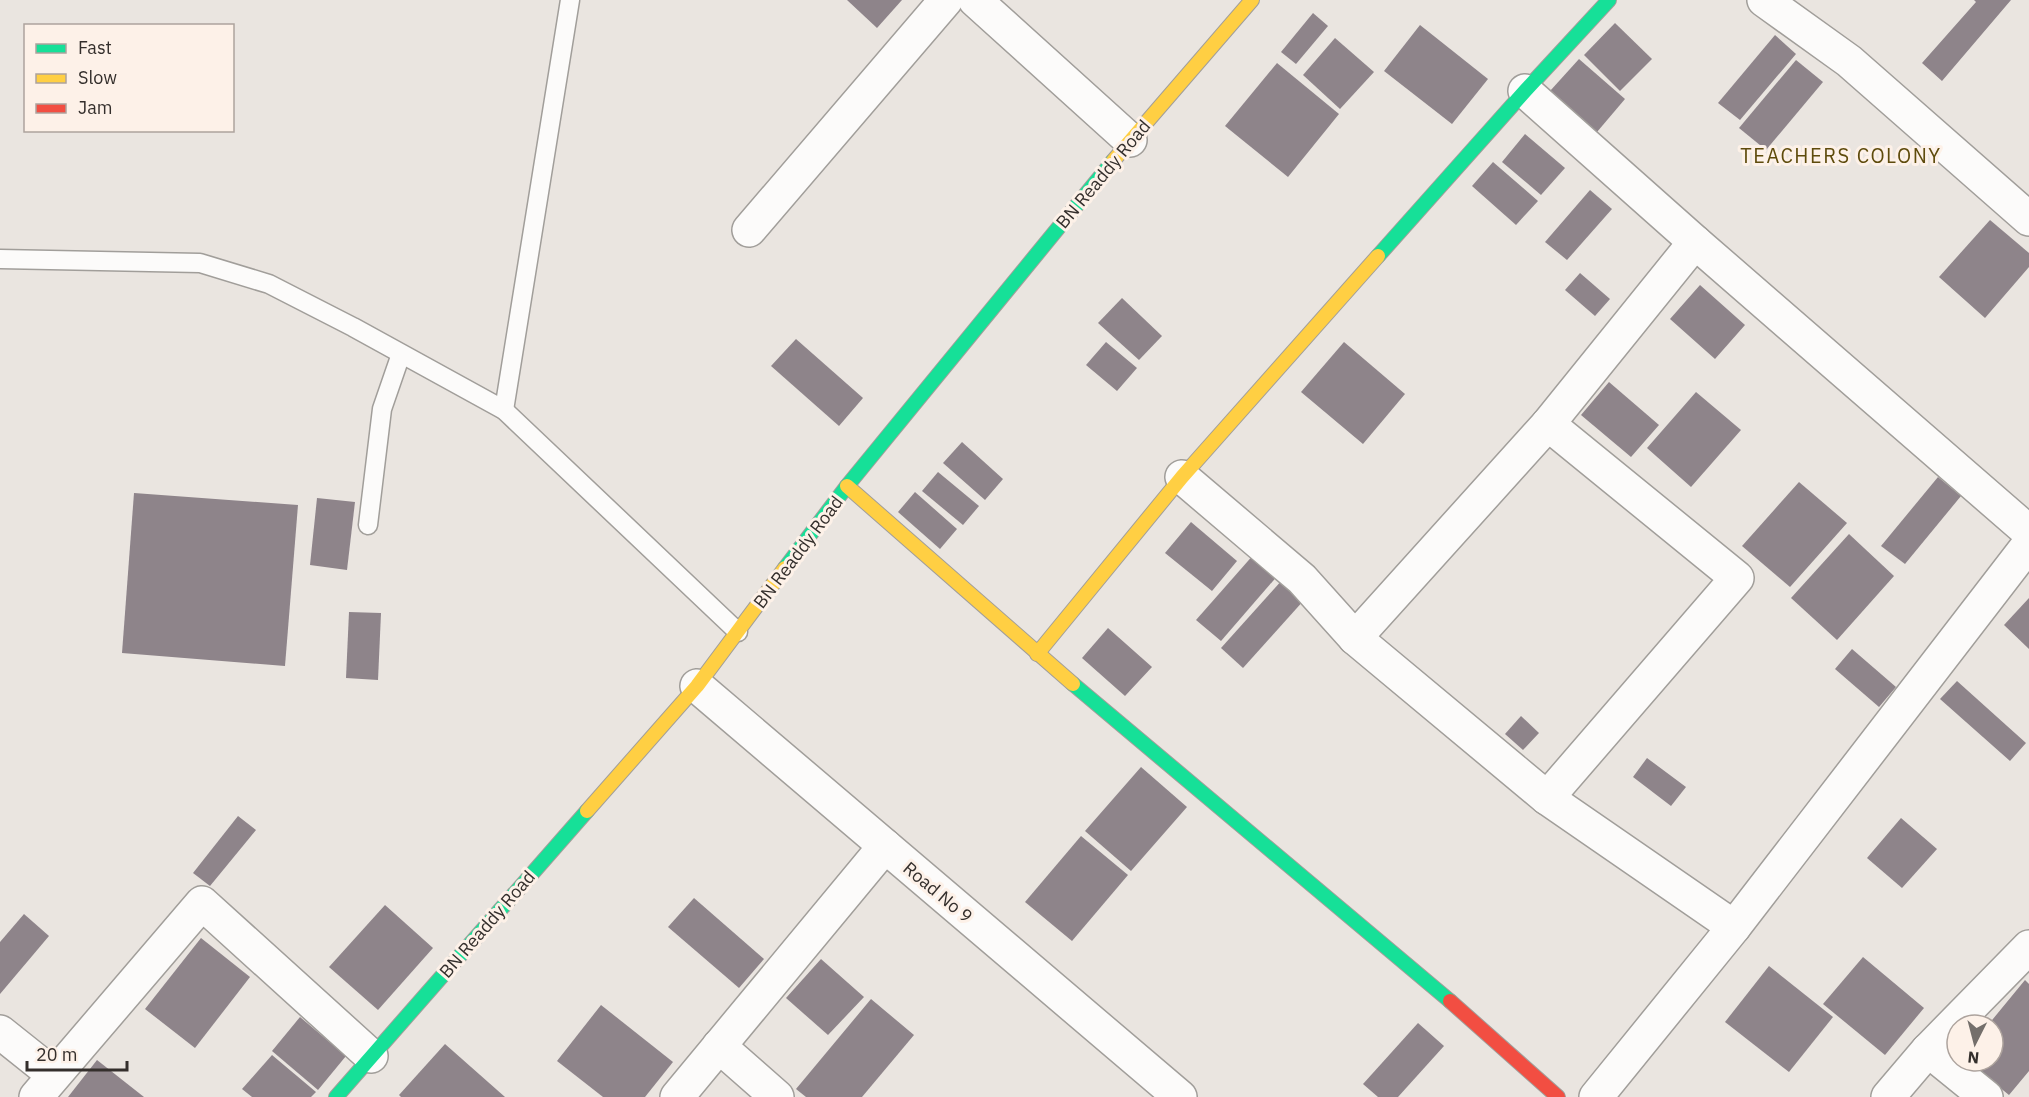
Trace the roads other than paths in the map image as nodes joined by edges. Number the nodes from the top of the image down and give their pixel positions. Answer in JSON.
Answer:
{"nodes":[{"id":1,"x":570,"y":0,"type":"edge"},
{"id":2,"x":946,"y":0,"type":"edge"},
{"id":3,"x":975,"y":0,"type":"edge"},
{"id":4,"x":1252,"y":0,"type":"edge"},
{"id":5,"x":1609,"y":0,"type":"edge"},
{"id":6,"x":1764,"y":0,"type":"edge"},
{"id":7,"x":1525,"y":91,"type":"junction"},
{"id":8,"x":1130,"y":140,"type":"junction"},
{"id":9,"x":2029,"y":219,"type":"edge"},
{"id":10,"x":749,"y":230,"type":"dead end"},
{"id":11,"x":1695,"y":242,"type":"junction"},
{"id":12,"x":0,"y":259,"type":"edge"},
{"id":13,"x":401,"y":354,"type":"junction"},
{"id":14,"x":504,"y":410,"type":"junction"},
{"id":15,"x":1548,"y":424,"type":"junction"},
{"id":16,"x":1182,"y":477,"type":"junction"},
{"id":17,"x":847,"y":486,"type":"junction"},
{"id":18,"x":368,"y":525,"type":"dead end"},
{"id":19,"x":2029,"y":532,"type":"edge"},
{"id":20,"x":2029,"y":544,"type":"edge"},
{"id":21,"x":738,"y":632,"type":"junction"},
{"id":22,"x":1355,"y":638,"type":"junction"},
{"id":23,"x":1037,"y":654,"type":"junction"},
{"id":24,"x":697,"y":686,"type":"junction"},
{"id":25,"x":1547,"y":798,"type":"junction"},
{"id":26,"x":885,"y":846,"type":"junction"},
{"id":27,"x":1734,"y":927,"type":"junction"},
{"id":28,"x":2029,"y":947,"type":"edge"},
{"id":29,"x":0,"y":1032,"type":"edge"},
{"id":30,"x":718,"y":1046,"type":"junction"},
{"id":31,"x":1928,"y":1050,"type":"junction"},
{"id":32,"x":371,"y":1056,"type":"junction"},
{"id":33,"x":45,"y":1086,"type":"edge"},
{"id":34,"x":336,"y":1097,"type":"edge"},
{"id":35,"x":677,"y":1097,"type":"edge"},
{"id":36,"x":777,"y":1097,"type":"edge"},
{"id":37,"x":1180,"y":1097,"type":"edge"},
{"id":38,"x":1558,"y":1097,"type":"edge"},
{"id":39,"x":1596,"y":1097,"type":"edge"},
{"id":40,"x":1888,"y":1097,"type":"edge"},
{"id":41,"x":1986,"y":1097,"type":"edge"}],
"edges":[{"from":1,"to":14,"type":"lane"},
{"from":2,"to":10,"type":"street"},
{"from":3,"to":8,"type":"street"},
{"from":4,"to":8,"type":"street","name":"BN Readdy Road"},
{"from":5,"to":7,"type":"street"},
{"from":6,"to":9,"type":"street"},
{"from":7,"to":11,"type":"street"},
{"from":7,"to":16,"type":"street"},
{"from":8,"to":17,"type":"street","name":"BN Readdy Road"},
{"from":11,"to":15,"type":"street"},
{"from":11,"to":19,"type":"street"},
{"from":12,"to":13,"type":"lane"},
{"from":13,"to":14,"type":"lane"},
{"from":13,"to":18,"type":"lane"},
{"from":14,"to":21,"type":"lane"},
{"from":15,"to":22,"type":"street"},
{"from":15,"to":25,"type":"street"},
{"from":16,"to":22,"type":"street"},
{"from":16,"to":23,"type":"street"},
{"from":17,"to":21,"type":"street","name":"BN Readdy Road"},
{"from":17,"to":23,"type":"street"},
{"from":20,"to":27,"type":"street"},
{"from":21,"to":24,"type":"street","name":"BN Readdy Road"},
{"from":22,"to":25,"type":"street"},
{"from":23,"to":38,"type":"street"},
{"from":24,"to":26,"type":"street","name":"Road No 9"},
{"from":24,"to":32,"type":"street","name":"BN Readdy Road"},
{"from":25,"to":27,"type":"street"},
{"from":26,"to":30,"type":"street"},
{"from":26,"to":37,"type":"street","name":"Road No 9"},
{"from":27,"to":39,"type":"street"},
{"from":28,"to":31,"type":"street"},
{"from":29,"to":33,"type":"street"},
{"from":30,"to":35,"type":"street"},
{"from":30,"to":36,"type":"street"},
{"from":31,"to":40,"type":"street"},
{"from":31,"to":41,"type":"street"},
{"from":32,"to":33,"type":"street"},
{"from":32,"to":34,"type":"street","name":"BN Readdy Road"}]}
